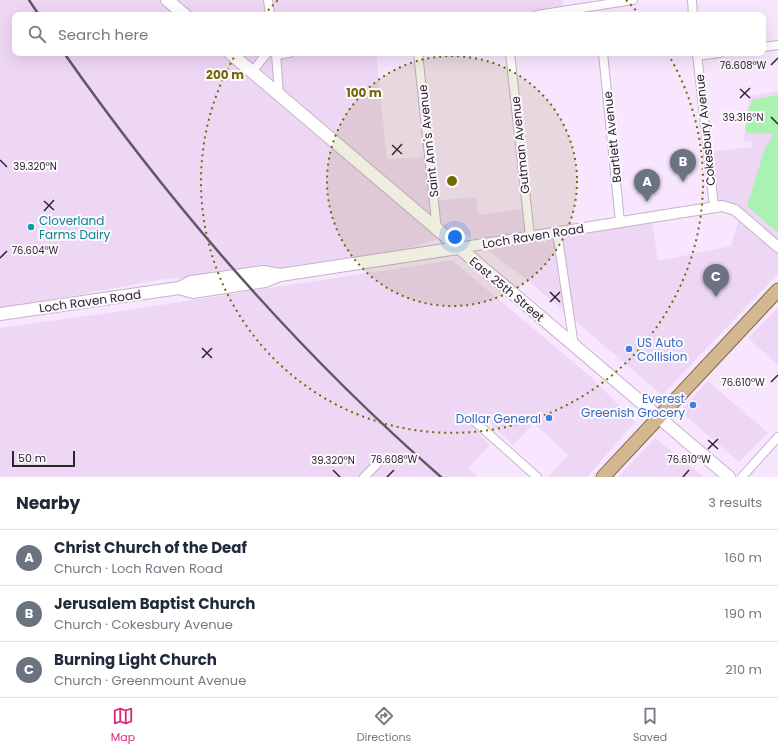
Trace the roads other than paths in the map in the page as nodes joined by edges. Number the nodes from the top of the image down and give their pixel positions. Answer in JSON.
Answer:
{"nodes":[{"id":1,"x":167,"y":0,"type":"edge"},
{"id":2,"x":268,"y":0,"type":"edge"},
{"id":3,"x":633,"y":0,"type":"edge"},
{"id":4,"x":692,"y":0,"type":"edge"},
{"id":5,"x":598,"y":3,"type":"edge"},
{"id":6,"x":181,"y":12,"type":"edge"},
{"id":7,"x":270,"y":12,"type":"edge"},
{"id":8,"x":552,"y":12,"type":"edge"},
{"id":9,"x":693,"y":12,"type":"edge"},
{"id":10,"x":778,"y":45,"type":"edge"},
{"id":11,"x":766,"y":47,"type":"edge"},
{"id":12,"x":233,"y":56,"type":"edge"},
{"id":13,"x":265,"y":56,"type":"edge"},
{"id":14,"x":276,"y":56,"type":"edge"},
{"id":15,"x":418,"y":56,"type":"edge"},
{"id":16,"x":510,"y":56,"type":"edge"},
{"id":17,"x":603,"y":56,"type":"edge"},
{"id":18,"x":697,"y":56,"type":"edge"},
{"id":19,"x":252,"y":72,"type":"junction"},
{"id":20,"x":279,"y":95,"type":"junction"},
{"id":21,"x":714,"y":207,"type":"junction"},
{"id":22,"x":620,"y":222,"type":"junction"},
{"id":23,"x":437,"y":230,"type":"junction"},
{"id":24,"x":557,"y":232,"type":"junction"},
{"id":25,"x":530,"y":236,"type":"junction"},
{"id":26,"x":778,"y":247,"type":"edge"},
{"id":27,"x":458,"y":248,"type":"junction"},
{"id":28,"x":778,"y":290,"type":"edge"},
{"id":29,"x":0,"y":314,"type":"edge"},
{"id":30,"x":574,"y":346,"type":"junction"},
{"id":31,"x":658,"y":418,"type":"junction"},
{"id":32,"x":472,"y":419,"type":"dead end"},
{"id":33,"x":778,"y":437,"type":"edge"},
{"id":34,"x":378,"y":462,"type":"dead end"},
{"id":35,"x":364,"y":477,"type":"edge"},
{"id":36,"x":536,"y":477,"type":"edge"},
{"id":37,"x":603,"y":477,"type":"edge"},
{"id":38,"x":729,"y":477,"type":"edge"},
{"id":39,"x":742,"y":477,"type":"edge"}],
"edges":[{"from":1,"to":6,"type":"main road"},
{"from":2,"to":7,"type":"street"},
{"from":3,"to":5,"type":"street"},
{"from":4,"to":9,"type":"street"},
{"from":5,"to":8,"type":"street"},
{"from":10,"to":11,"type":"street"},
{"from":12,"to":19,"type":"main road","name":"East 25th Street"},
{"from":13,"to":19,"type":"street"},
{"from":14,"to":20,"type":"street"},
{"from":15,"to":23,"type":"street","name":"Saint Ann's Avenue"},
{"from":16,"to":25,"type":"street","name":"Gutman Avenue"},
{"from":17,"to":22,"type":"street","name":"Bartlett Avenue"},
{"from":18,"to":21,"type":"street","name":"Cokesbury Avenue"},
{"from":19,"to":20,"type":"main road","name":"East 25th Street"},
{"from":20,"to":23,"type":"main road","name":"East 25th Street"},
{"from":21,"to":22,"type":"street","name":"Loch Raven Road"},
{"from":21,"to":26,"type":"street","name":"Loch Raven Road"},
{"from":22,"to":24,"type":"street","name":"Loch Raven Road"},
{"from":23,"to":27,"type":"main road","name":"East 25th Street"},
{"from":24,"to":25,"type":"street","name":"Loch Raven Road"},
{"from":24,"to":30,"type":"street"},
{"from":25,"to":27,"type":"street","name":"Loch Raven Road"},
{"from":27,"to":29,"type":"main road","name":"Loch Raven Road"},
{"from":27,"to":30,"type":"main road","name":"East 25th Street"},
{"from":28,"to":31,"type":"main road"},
{"from":30,"to":31,"type":"main road","name":"East 25th Street"},
{"from":31,"to":37,"type":"main road"},
{"from":31,"to":38,"type":"main road","name":"East 25th Street"},
{"from":32,"to":36,"type":"street"},
{"from":33,"to":39,"type":"street"},
{"from":34,"to":35,"type":"street"}]}
